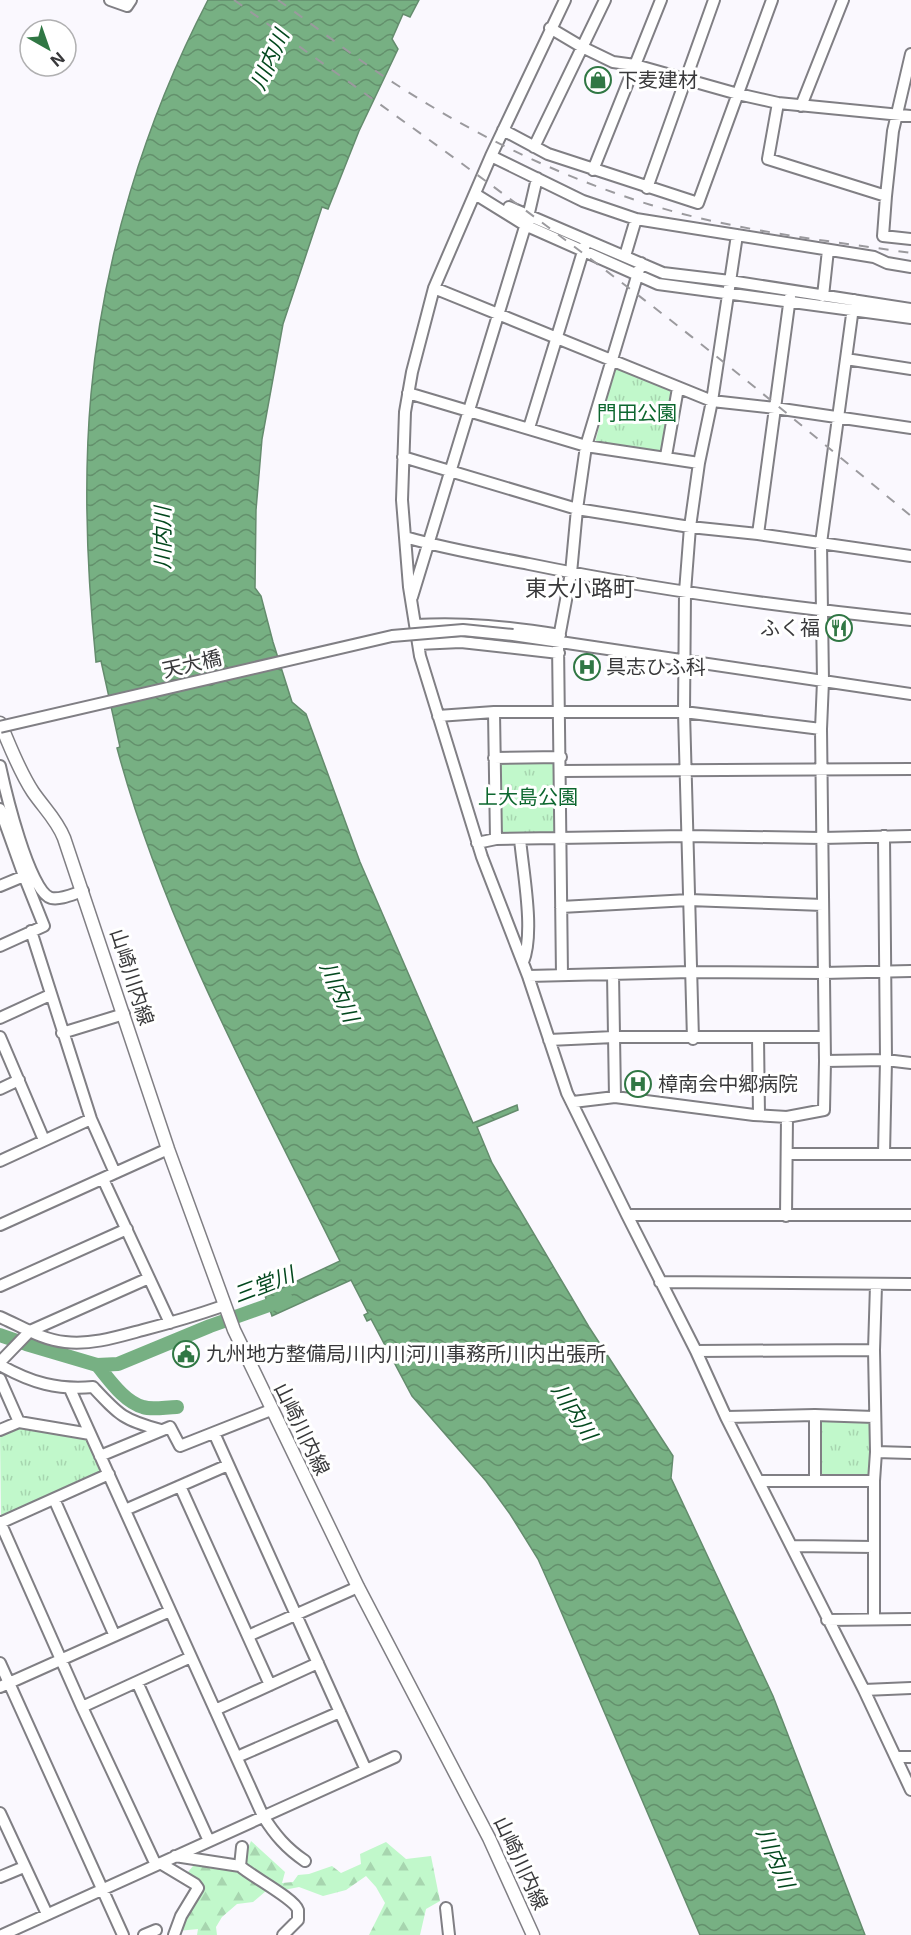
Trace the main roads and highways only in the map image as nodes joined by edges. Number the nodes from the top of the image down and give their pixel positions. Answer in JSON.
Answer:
{"nodes":[{"id":1,"x":0,"y":725,"type":"edge"},
{"id":2,"x":533,"y":1935,"type":"edge"}],
"edges":[{"from":1,"to":2,"type":"main road","name":"山崎川内線"}]}
